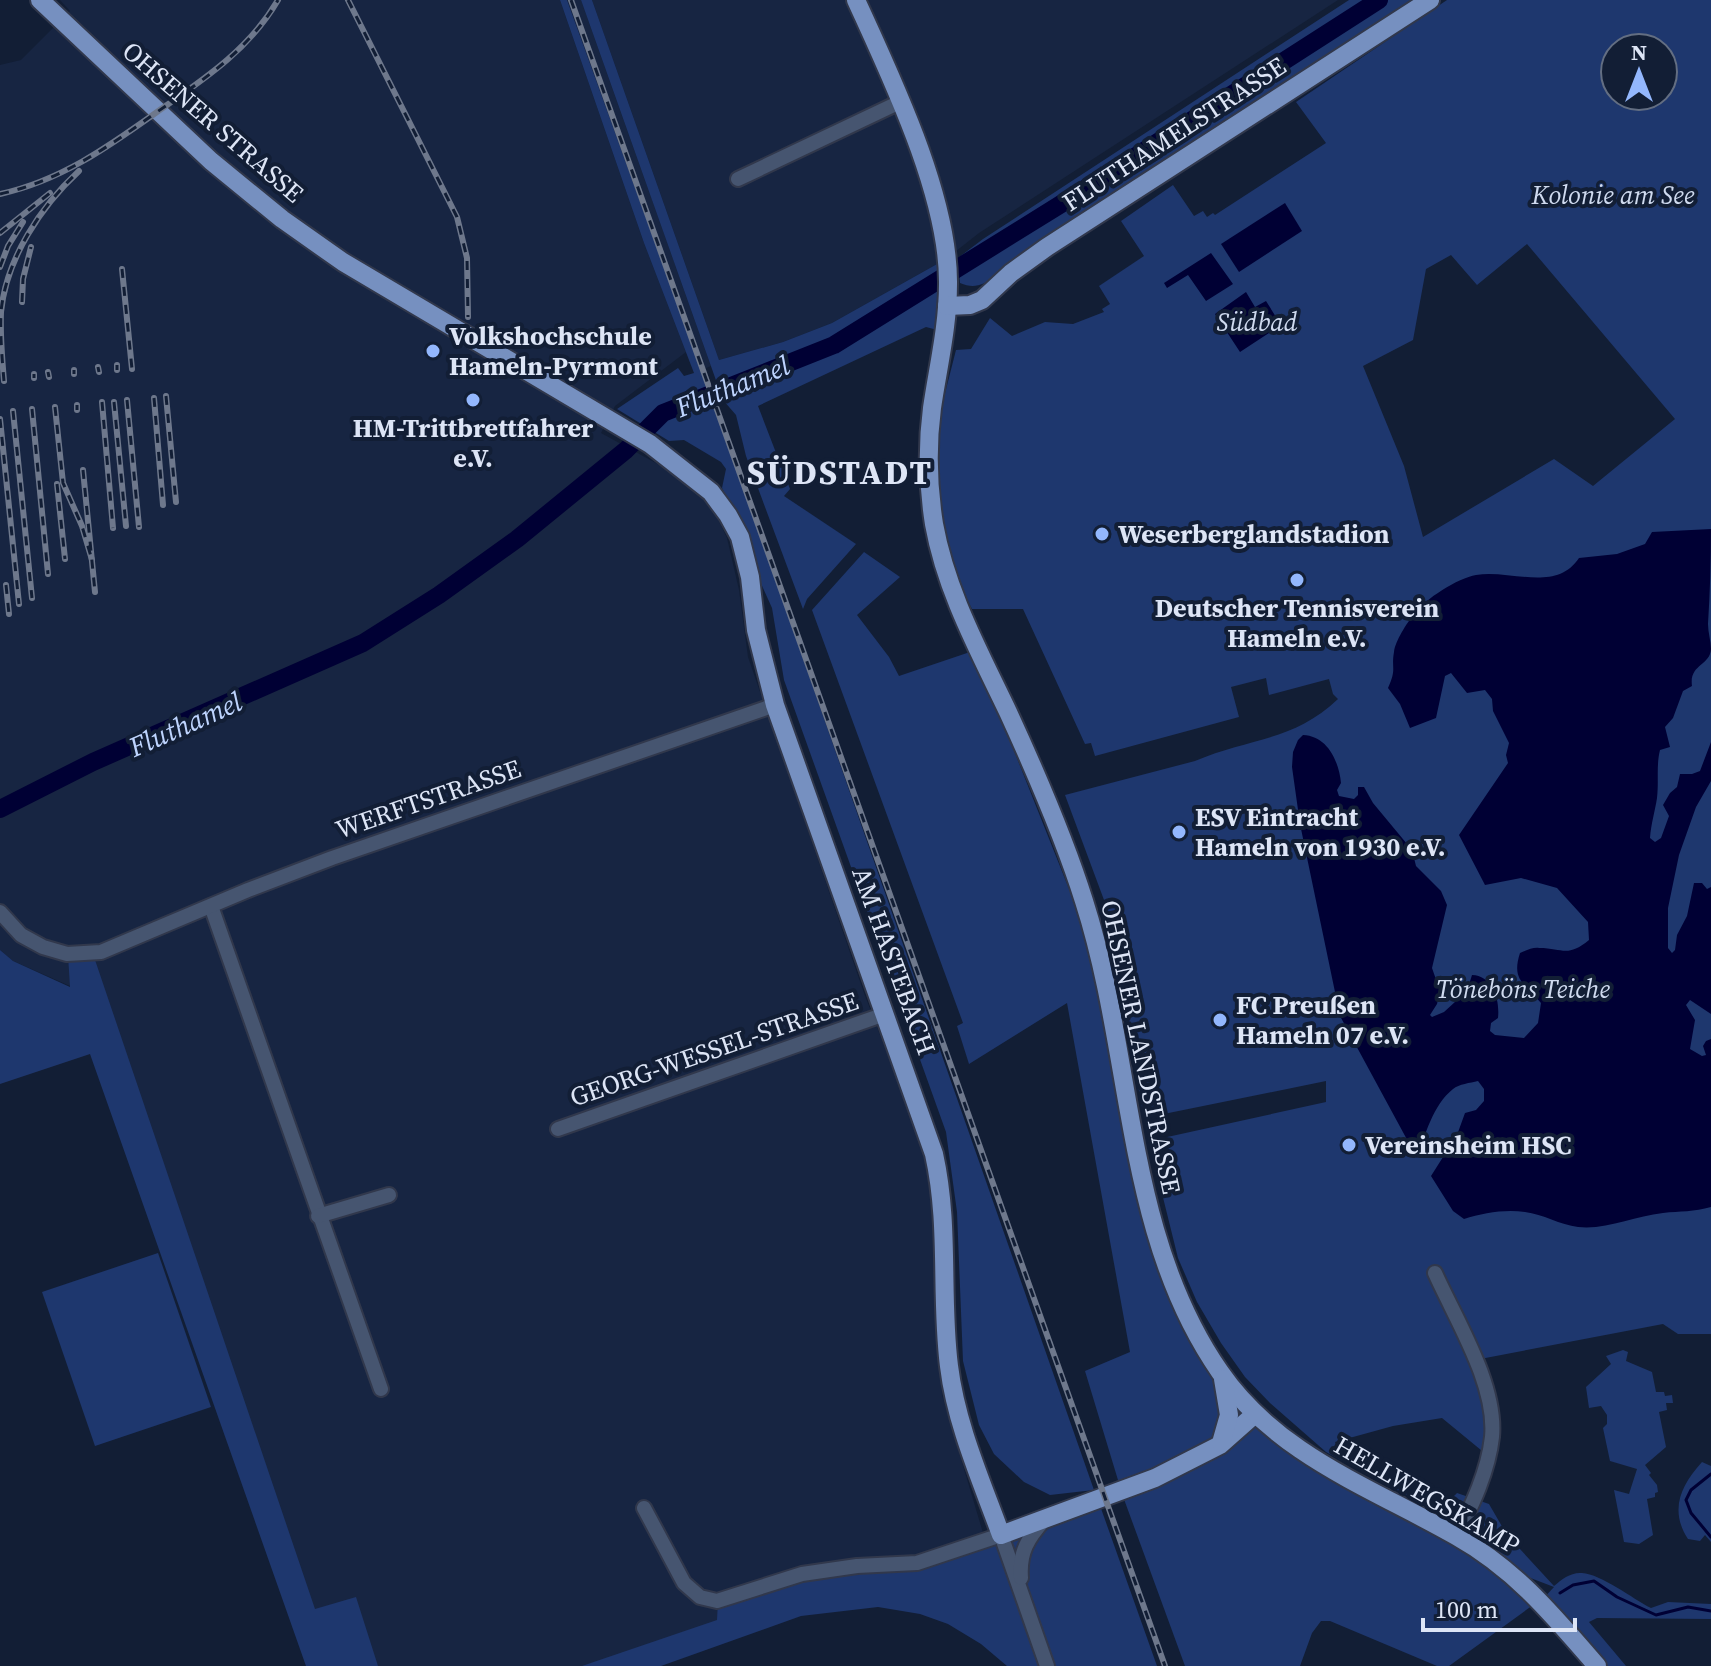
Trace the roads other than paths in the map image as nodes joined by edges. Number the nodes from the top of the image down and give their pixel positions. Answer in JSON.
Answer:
{"nodes":[{"id":1,"x":40,"y":0,"type":"edge"},
{"id":2,"x":856,"y":0,"type":"edge"},
{"id":3,"x":1430,"y":0,"type":"edge"},
{"id":4,"x":900,"y":102,"type":"junction"},
{"id":5,"x":738,"y":179,"type":"dead end"},
{"id":6,"x":948,"y":299,"type":"junction"},
{"id":7,"x":650,"y":444,"type":"joint"},
{"id":8,"x":775,"y":705,"type":"junction"},
{"id":9,"x":211,"y":906,"type":"junction"},
{"id":10,"x":0,"y":912,"type":"edge"},
{"id":11,"x":885,"y":1014,"type":"junction"},
{"id":12,"x":558,"y":1129,"type":"dead end"},
{"id":13,"x":389,"y":1195,"type":"dead end"},
{"id":14,"x":318,"y":1216,"type":"junction"},
{"id":15,"x":1435,"y":1273,"type":"dead end"},
{"id":16,"x":1222,"y":1376,"type":"junction"},
{"id":17,"x":381,"y":1389,"type":"dead end"},
{"id":18,"x":1255,"y":1414,"type":"junction"},
{"id":19,"x":1220,"y":1445,"type":"junction"},
{"id":20,"x":644,"y":1508,"type":"dead end"},
{"id":21,"x":1045,"y":1519,"type":"junction"},
{"id":22,"x":1001,"y":1535,"type":"junction"},
{"id":23,"x":1457,"y":1536,"type":"junction"},
{"id":24,"x":1022,"y":1594,"type":"junction"},
{"id":25,"x":1047,"y":1666,"type":"edge"},
{"id":26,"x":1597,"y":1666,"type":"edge"}],
"edges":[{"from":1,"to":7,"type":"main road","name":"OHSENER STRASSE"},
{"from":2,"to":4,"type":"main road","name":"OHSENER LANDSTRASSE"},
{"from":3,"to":6,"type":"main road","name":"FLUTHAMELSTRASSE"},
{"from":4,"to":5,"type":"street"},
{"from":4,"to":6,"type":"main road","name":"OHSENER LANDSTRASSE"},
{"from":6,"to":16,"type":"main road","name":"OHSENER LANDSTRASSE"},
{"from":7,"to":8,"type":"main road","name":"AM HASTEBACH"},
{"from":8,"to":9,"type":"street","name":"WERFTSTRASSE"},
{"from":8,"to":11,"type":"main road","name":"AM HASTEBACH"},
{"from":9,"to":10,"type":"street","name":"WERFTSTRASSE"},
{"from":9,"to":14,"type":"street"},
{"from":11,"to":12,"type":"street","name":"GEORG-WESSEL-STRASSE"},
{"from":11,"to":22,"type":"main road","name":"AM HASTEBACH"},
{"from":13,"to":14,"type":"street"},
{"from":14,"to":17,"type":"street"},
{"from":15,"to":23,"type":"street"},
{"from":16,"to":18,"type":"main road","name":"HELLWEGSKAMP"},
{"from":16,"to":19,"type":"main road"},
{"from":18,"to":19,"type":"main road"},
{"from":18,"to":23,"type":"main road","name":"HELLWEGSKAMP"},
{"from":19,"to":21,"type":"main road"},
{"from":20,"to":22,"type":"street"},
{"from":21,"to":22,"type":"main road"},
{"from":21,"to":24,"type":"street"},
{"from":22,"to":24,"type":"street"},
{"from":23,"to":26,"type":"main road","name":"HELLWEGSKAMP"},
{"from":24,"to":25,"type":"street"}]}
